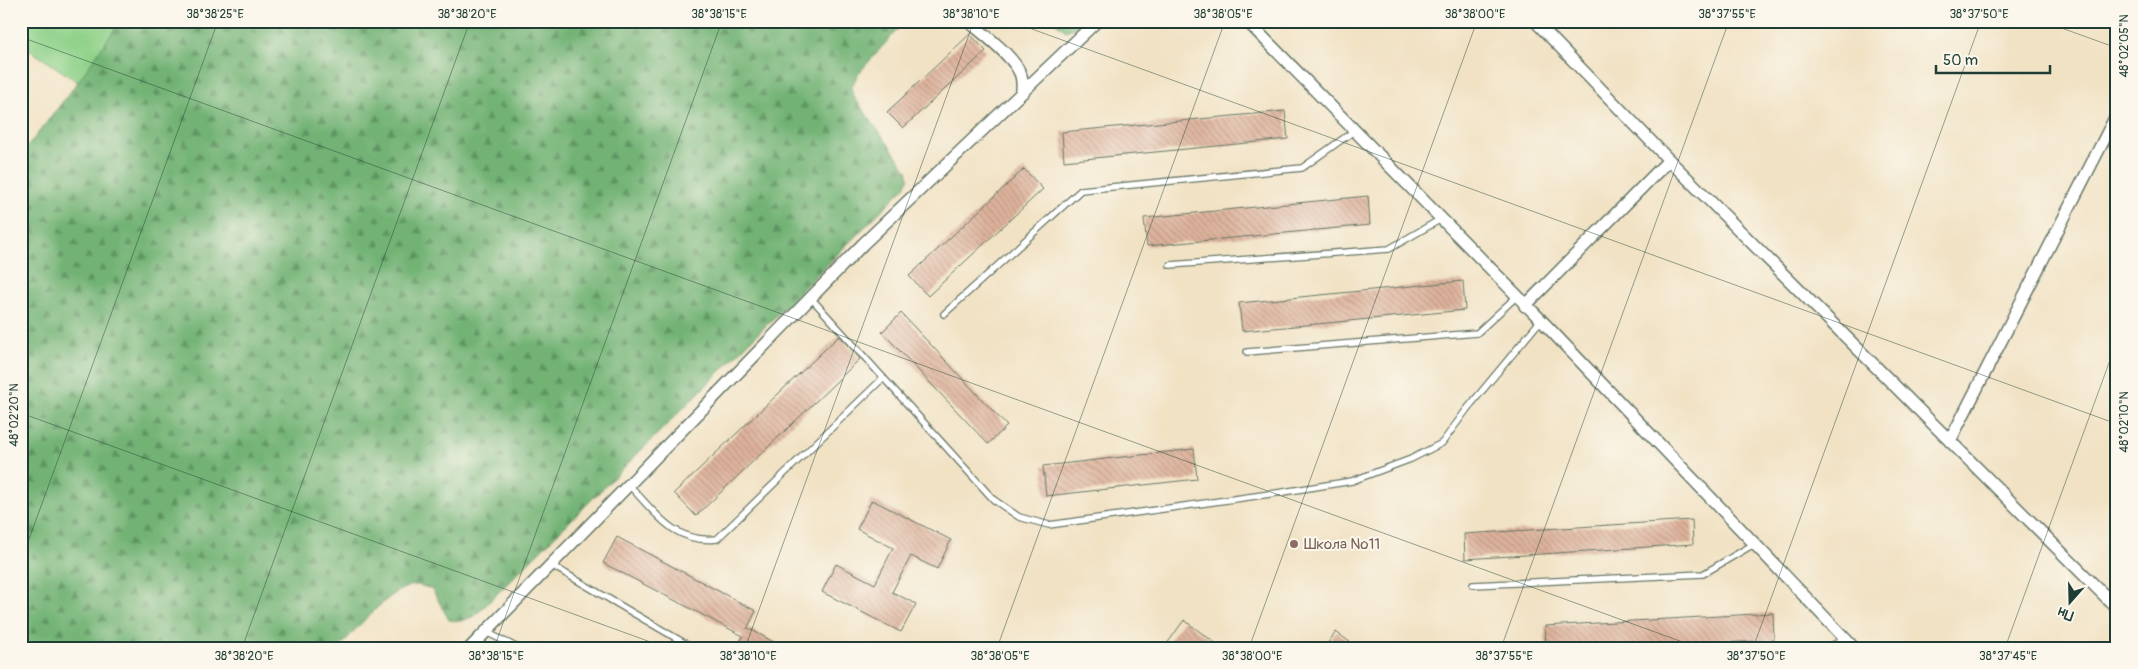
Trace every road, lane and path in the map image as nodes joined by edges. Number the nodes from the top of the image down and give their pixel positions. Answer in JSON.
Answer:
{"nodes":[{"id":1,"x":968,"y":21,"type":"edge"},
{"id":2,"x":1098,"y":21,"type":"edge"},
{"id":3,"x":1247,"y":21,"type":"edge"},
{"id":4,"x":1535,"y":21,"type":"edge"},
{"id":5,"x":1022,"y":93,"type":"junction"},
{"id":6,"x":2117,"y":114,"type":"edge"},
{"id":7,"x":1354,"y":131,"type":"junction"},
{"id":8,"x":1669,"y":160,"type":"junction"},
{"id":9,"x":1441,"y":219,"type":"junction"},
{"id":10,"x":1170,"y":265,"type":"dead end"},
{"id":11,"x":1516,"y":297,"type":"junction"},
{"id":12,"x":811,"y":298,"type":"junction"},
{"id":13,"x":1525,"y":306,"type":"junction"},
{"id":14,"x":944,"y":314,"type":"dead end"},
{"id":15,"x":1541,"y":320,"type":"junction"},
{"id":16,"x":1247,"y":352,"type":"dead end"},
{"id":17,"x":883,"y":378,"type":"junction"},
{"id":18,"x":1950,"y":441,"type":"junction"},
{"id":19,"x":629,"y":485,"type":"junction"},
{"id":20,"x":1754,"y":544,"type":"junction"},
{"id":21,"x":551,"y":565,"type":"junction"},
{"id":22,"x":1473,"y":585,"type":"dead end"},
{"id":23,"x":2117,"y":608,"type":"edge"},
{"id":24,"x":485,"y":632,"type":"junction"},
{"id":25,"x":1845,"y":639,"type":"junction"},
{"id":26,"x":470,"y":648,"type":"edge"},
{"id":27,"x":518,"y":648,"type":"edge"},
{"id":28,"x":693,"y":648,"type":"edge"},
{"id":29,"x":1826,"y":648,"type":"edge"},
{"id":30,"x":1854,"y":648,"type":"edge"}],
"edges":[{"from":1,"to":5,"type":"street"},
{"from":2,"to":5,"type":"street"},
{"from":3,"to":7,"type":"street"},
{"from":4,"to":8,"type":"street"},
{"from":5,"to":12,"type":"street"},
{"from":6,"to":18,"type":"street"},
{"from":7,"to":9,"type":"street"},
{"from":7,"to":14,"type":"lane"},
{"from":8,"to":13,"type":"street"},
{"from":8,"to":18,"type":"street"},
{"from":9,"to":10,"type":"lane"},
{"from":9,"to":11,"type":"street"},
{"from":11,"to":13,"type":"street"},
{"from":11,"to":16,"type":"lane"},
{"from":12,"to":17,"type":"lane"},
{"from":12,"to":19,"type":"street"},
{"from":13,"to":15,"type":"street"},
{"from":15,"to":17,"type":"lane"},
{"from":15,"to":20,"type":"street"},
{"from":17,"to":19,"type":"lane"},
{"from":18,"to":23,"type":"street"},
{"from":19,"to":21,"type":"street"},
{"from":20,"to":22,"type":"lane"},
{"from":20,"to":25,"type":"street"},
{"from":21,"to":24,"type":"street"},
{"from":21,"to":28,"type":"lane"},
{"from":24,"to":26,"type":"street"},
{"from":24,"to":27,"type":"lane"},
{"from":25,"to":29,"type":"lane"},
{"from":25,"to":30,"type":"street"}]}
